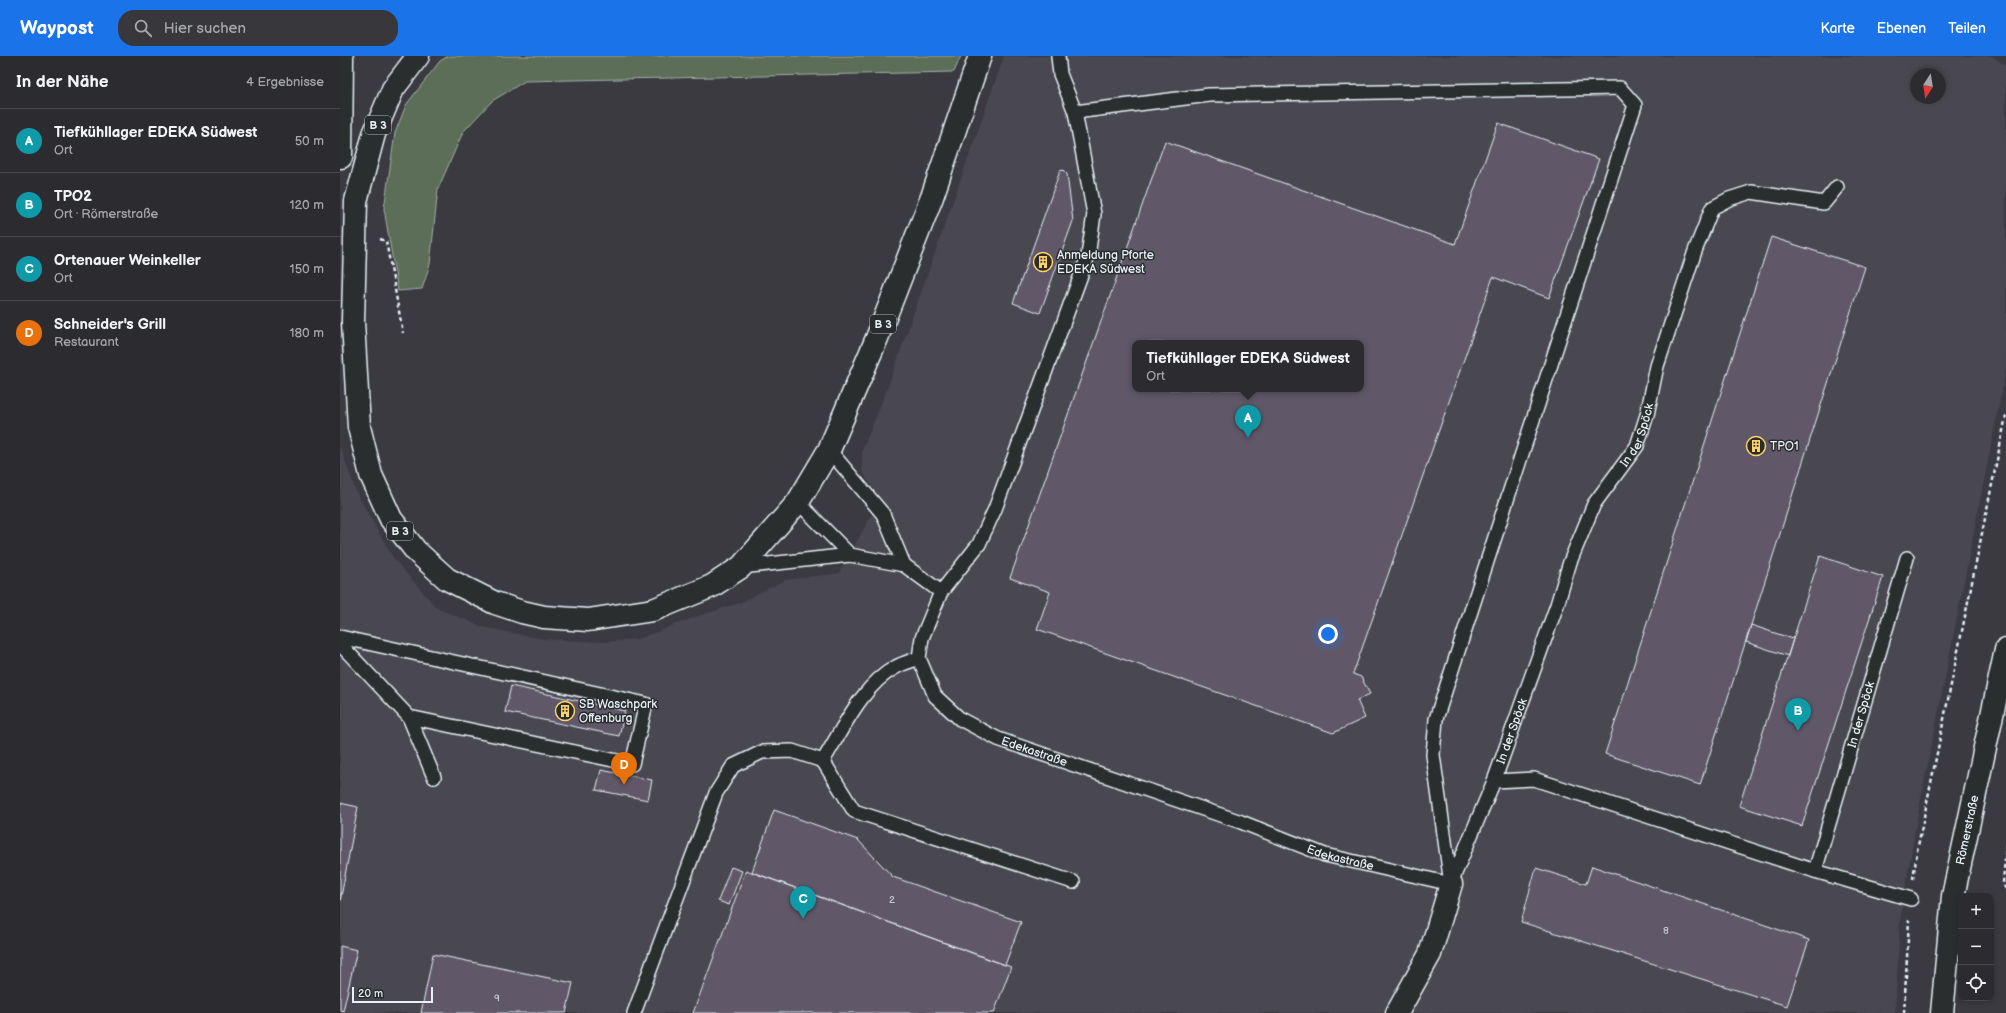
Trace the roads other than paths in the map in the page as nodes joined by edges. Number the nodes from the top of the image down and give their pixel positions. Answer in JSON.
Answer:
{"nodes":[{"id":1,"x":342,"y":56,"type":"edge"},
{"id":2,"x":418,"y":56,"type":"edge"},
{"id":3,"x":980,"y":56,"type":"edge"},
{"id":4,"x":1058,"y":56,"type":"edge"},
{"id":5,"x":1075,"y":112,"type":"junction"},
{"id":6,"x":340,"y":156,"type":"edge"},
{"id":7,"x":1837,"y":188,"type":"dead end"},
{"id":8,"x":356,"y":201,"type":"junction"},
{"id":9,"x":829,"y":450,"type":"junction"},
{"id":10,"x":798,"y":502,"type":"junction"},
{"id":11,"x":850,"y":555,"type":"junction"},
{"id":12,"x":1907,"y":558,"type":"dead end"},
{"id":13,"x":904,"y":565,"type":"junction"},
{"id":14,"x":741,"y":567,"type":"junction"},
{"id":15,"x":942,"y":592,"type":"junction"},
{"id":16,"x":340,"y":637,"type":"edge"},
{"id":17,"x":340,"y":644,"type":"edge"},
{"id":18,"x":2006,"y":650,"type":"edge"},
{"id":19,"x":919,"y":658,"type":"junction"},
{"id":20,"x":409,"y":717,"type":"junction"},
{"id":21,"x":823,"y":761,"type":"junction"},
{"id":22,"x":434,"y":777,"type":"dead end"},
{"id":23,"x":1494,"y":781,"type":"junction"},
{"id":24,"x":1815,"y":871,"type":"junction"},
{"id":25,"x":1073,"y":882,"type":"dead end"},
{"id":26,"x":1451,"y":884,"type":"junction"},
{"id":27,"x":1911,"y":900,"type":"road end"},
{"id":28,"x":634,"y":1013,"type":"edge"},
{"id":29,"x":1397,"y":1013,"type":"edge"},
{"id":30,"x":1942,"y":1013,"type":"edge"}],
"edges":[{"from":1,"to":6,"type":"main road","number":"B 3"},
{"from":2,"to":8,"type":"main road","number":"B 3"},
{"from":3,"to":9,"type":"main road","number":"B 3"},
{"from":4,"to":5,"type":"lane"},
{"from":5,"to":15,"type":"lane"},
{"from":5,"to":26,"type":"lane"},
{"from":6,"to":8,"type":"main road","number":"B 3"},
{"from":7,"to":23,"type":"lane","name":"In der Spöck"},
{"from":8,"to":14,"type":"main road","number":"B 3"},
{"from":9,"to":10,"type":"main road","number":"B 3"},
{"from":9,"to":13,"type":"lane"},
{"from":10,"to":11,"type":"lane"},
{"from":10,"to":14,"type":"main road","number":"B 3"},
{"from":11,"to":13,"type":"lane"},
{"from":11,"to":14,"type":"lane"},
{"from":12,"to":24,"type":"lane","name":"In der Spöck"},
{"from":13,"to":15,"type":"lane"},
{"from":15,"to":19,"type":"lane"},
{"from":16,"to":20,"type":"lane"},
{"from":17,"to":20,"type":"lane"},
{"from":18,"to":30,"type":"main road","name":"Römerstraße"},
{"from":19,"to":21,"type":"lane"},
{"from":19,"to":26,"type":"lane","name":"Edekastraße"},
{"from":20,"to":22,"type":"lane"},
{"from":21,"to":25,"type":"lane"},
{"from":21,"to":28,"type":"lane"},
{"from":23,"to":24,"type":"lane","name":"In der Spöck"},
{"from":23,"to":26,"type":"lane","name":"In der Spöck"},
{"from":24,"to":27,"type":"lane","name":"In der Spöck"},
{"from":26,"to":29,"type":"main road","name":"In der Spöck"}]}
